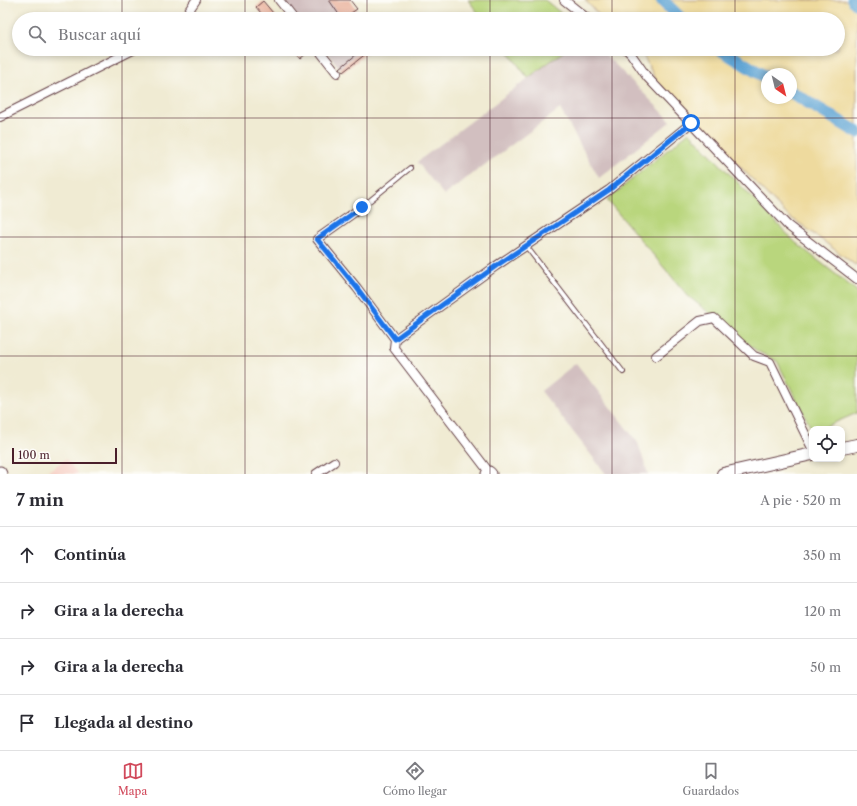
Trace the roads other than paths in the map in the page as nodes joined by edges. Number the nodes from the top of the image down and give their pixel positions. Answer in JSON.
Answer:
{"nodes":[{"id":1,"x":196,"y":0,"type":"edge"},
{"id":2,"x":279,"y":0,"type":"edge"},
{"id":3,"x":564,"y":0,"type":"edge"},
{"id":4,"x":188,"y":12,"type":"edge"},
{"id":5,"x":288,"y":12,"type":"edge"},
{"id":6,"x":579,"y":12,"type":"edge"},
{"id":7,"x":121,"y":56,"type":"edge"},
{"id":8,"x":324,"y":56,"type":"edge"},
{"id":9,"x":632,"y":56,"type":"edge"},
{"id":10,"x":337,"y":73,"type":"dead end"},
{"id":11,"x":0,"y":117,"type":"edge"},
{"id":12,"x":691,"y":123,"type":"junction"},
{"id":13,"x":410,"y":168,"type":"dead end"},
{"id":14,"x":362,"y":207,"type":"joint"},
{"id":15,"x":526,"y":246,"type":"junction"},
{"id":16,"x":857,"y":279,"type":"edge"},
{"id":17,"x":395,"y":339,"type":"junction"},
{"id":18,"x":656,"y":356,"type":"dead end"},
{"id":19,"x":624,"y":372,"type":"dead end"},
{"id":20,"x":809,"y":442,"type":"edge"},
{"id":21,"x":857,"y":445,"type":"edge"},
{"id":22,"x":845,"y":447,"type":"edge"},
{"id":23,"x":809,"y":455,"type":"edge"},
{"id":24,"x":334,"y":462,"type":"dead end"},
{"id":25,"x":489,"y":473,"type":"edge"},
{"id":26,"x":316,"y":474,"type":"edge"},
{"id":27,"x":723,"y":474,"type":"edge"}],
"edges":[{"from":1,"to":4,"type":"street"},
{"from":2,"to":5,"type":"street"},
{"from":3,"to":6,"type":"street"},
{"from":7,"to":11,"type":"street"},
{"from":8,"to":10,"type":"street"},
{"from":9,"to":12,"type":"street"},
{"from":12,"to":15,"type":"street"},
{"from":12,"to":16,"type":"street"},
{"from":13,"to":14,"type":"lane"},
{"from":14,"to":17,"type":"street"},
{"from":15,"to":17,"type":"street"},
{"from":15,"to":19,"type":"lane"},
{"from":17,"to":25,"type":"street"},
{"from":18,"to":20,"type":"street"},
{"from":21,"to":22,"type":"main road"},
{"from":23,"to":27,"type":"main road"},
{"from":24,"to":26,"type":"street"}]}
